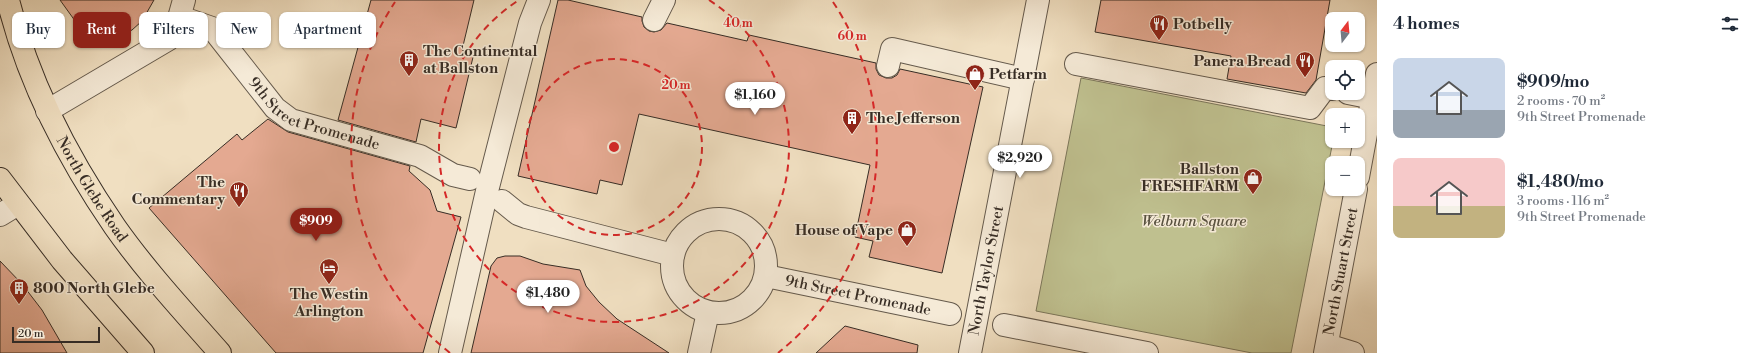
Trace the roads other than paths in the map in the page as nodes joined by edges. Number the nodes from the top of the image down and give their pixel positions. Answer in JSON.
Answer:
{"nodes":[{"id":1,"x":8,"y":0,"type":"edge"},
{"id":2,"x":539,"y":0,"type":"edge"},
{"id":3,"x":664,"y":0,"type":"edge"},
{"id":4,"x":1038,"y":0,"type":"edge"},
{"id":5,"x":182,"y":8,"type":"edge"},
{"id":6,"x":654,"y":20,"type":"dead end"},
{"id":7,"x":890,"y":58,"type":"dead end"},
{"id":8,"x":1076,"y":64,"type":"dead end"},
{"id":9,"x":1377,"y":74,"type":"edge"},
{"id":10,"x":1023,"y":79,"type":"junction"},
{"id":11,"x":1325,"y":88,"type":"edge"},
{"id":12,"x":1365,"y":96,"type":"edge"},
{"id":13,"x":1373,"y":98,"type":"junction"},
{"id":14,"x":47,"y":111,"type":"junction"},
{"id":15,"x":1362,"y":156,"type":"edge"},
{"id":16,"x":0,"y":179,"type":"edge"},
{"id":17,"x":470,"y":179,"type":"dead end"},
{"id":18,"x":1355,"y":196,"type":"edge"},
{"id":19,"x":502,"y":201,"type":"dead end"},
{"id":20,"x":9,"y":209,"type":"edge"},
{"id":21,"x":673,"y":256,"type":"junction"},
{"id":22,"x":766,"y":276,"type":"junction"},
{"id":23,"x":708,"y":312,"type":"junction"},
{"id":24,"x":950,"y":314,"type":"dead end"},
{"id":25,"x":1004,"y":325,"type":"dead end"},
{"id":26,"x":1326,"y":349,"type":"edge"},
{"id":27,"x":143,"y":353,"type":"edge"},
{"id":28,"x":220,"y":353,"type":"edge"},
{"id":29,"x":450,"y":353,"type":"edge"},
{"id":30,"x":699,"y":353,"type":"edge"},
{"id":31,"x":970,"y":353,"type":"edge"},
{"id":32,"x":1147,"y":353,"type":"edge"},
{"id":33,"x":1353,"y":353,"type":"edge"}],
"edges":[{"from":1,"to":14,"type":"main road","name":"North Glebe Road"},
{"from":2,"to":29,"type":"street"},
{"from":3,"to":6,"type":"street"},
{"from":4,"to":10,"type":"street","name":"North Taylor Street"},
{"from":5,"to":14,"type":"street"},
{"from":5,"to":17,"type":"street","name":"9th Street Promenade"},
{"from":7,"to":10,"type":"street"},
{"from":8,"to":11,"type":"street"},
{"from":9,"to":13,"type":"street"},
{"from":10,"to":31,"type":"street","name":"North Taylor Street"},
{"from":12,"to":13,"type":"street"},
{"from":13,"to":15,"type":"street"},
{"from":14,"to":28,"type":"main road","name":"North Glebe Road"},
{"from":16,"to":20,"type":"main road"},
{"from":18,"to":26,"type":"street","name":"North Stuart Street"},
{"from":19,"to":21,"type":"street"},
{"from":20,"to":27,"type":"main road"},
{"from":21,"to":22,"type":"street","name":"9th Street Promenade"},
{"from":21,"to":23,"type":"street","name":"9th Street Promenade"},
{"from":22,"to":23,"type":"street","name":"9th Street Promenade"},
{"from":22,"to":24,"type":"street","name":"9th Street Promenade"},
{"from":23,"to":30,"type":"street"},
{"from":25,"to":32,"type":"street"},
{"from":26,"to":33,"type":"street"}]}
